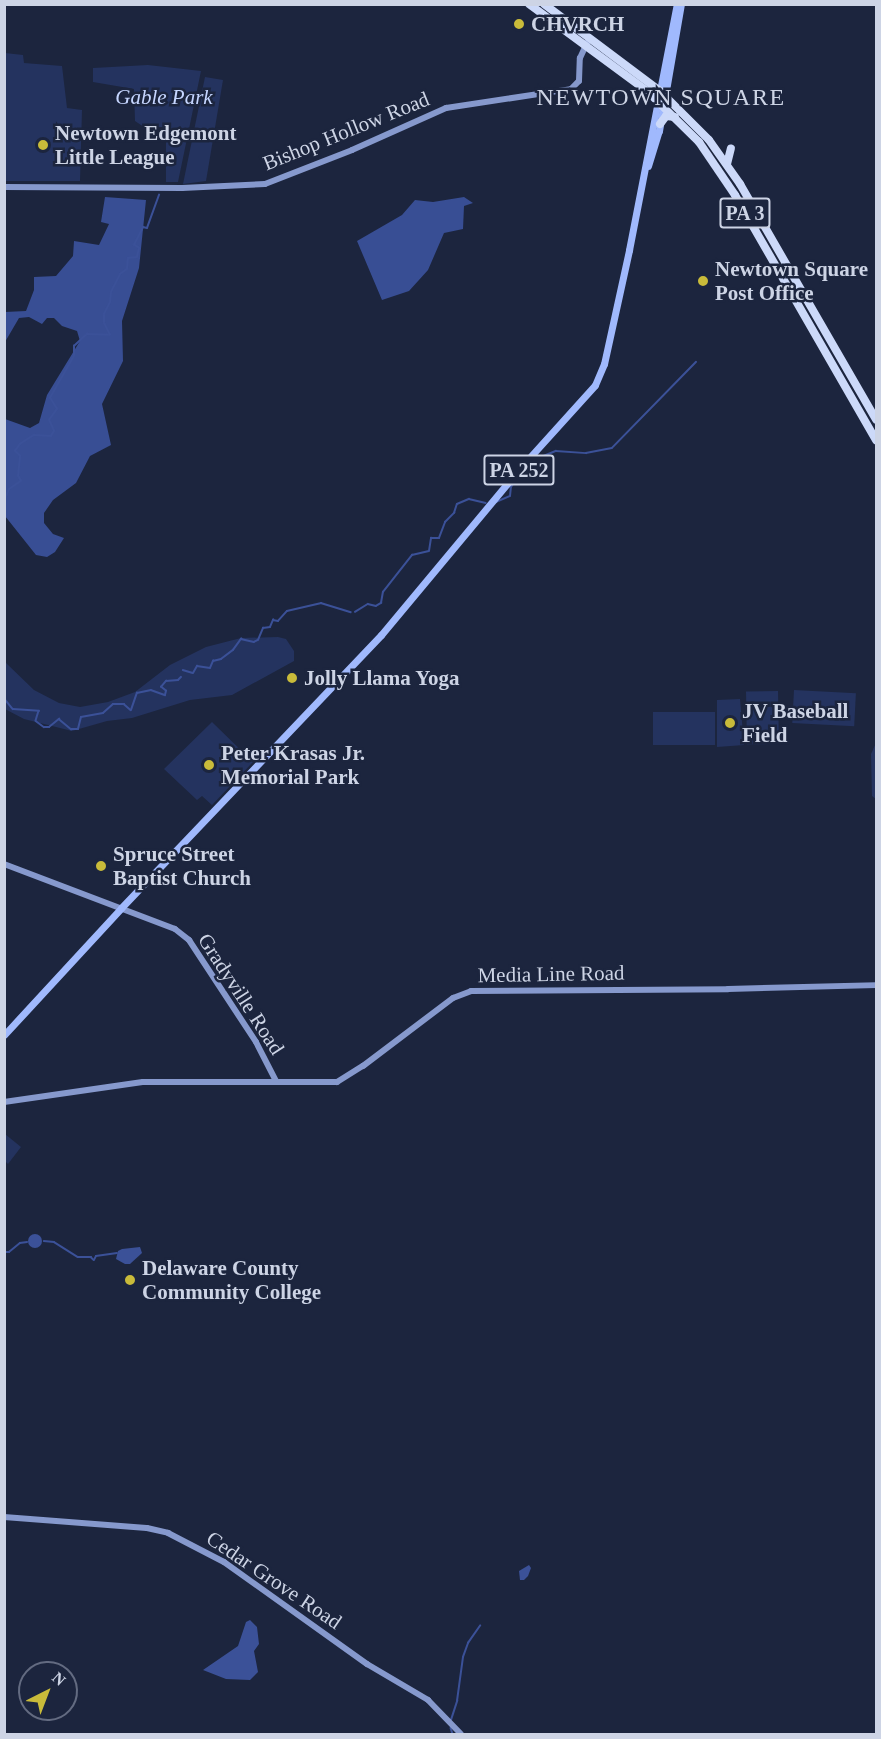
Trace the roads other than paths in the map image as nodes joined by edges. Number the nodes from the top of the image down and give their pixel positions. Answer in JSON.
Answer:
{"nodes":[{"id":1,"x":529,"y":4,"type":"edge"},
{"id":2,"x":544,"y":4,"type":"edge"},
{"id":3,"x":676,"y":4,"type":"edge"},
{"id":4,"x":681,"y":4,"type":"edge"},
{"id":5,"x":587,"y":43,"type":"junction"},
{"id":6,"x":662,"y":98,"type":"junction"},
{"id":7,"x":676,"y":117,"type":"junction"},
{"id":8,"x":660,"y":124,"type":"junction"},
{"id":9,"x":731,"y":148,"type":"dead end"},
{"id":10,"x":727,"y":164,"type":"junction"},
{"id":11,"x":645,"y":174,"type":"junction"},
{"id":12,"x":4,"y":187,"type":"edge"},
{"id":13,"x":876,"y":420,"type":"edge"},
{"id":14,"x":876,"y":440,"type":"edge"},
{"id":15,"x":4,"y":864,"type":"edge"},
{"id":16,"x":121,"y":908,"type":"junction"},
{"id":17,"x":876,"y":985,"type":"edge"},
{"id":18,"x":4,"y":1035,"type":"edge"},
{"id":19,"x":276,"y":1082,"type":"junction"},
{"id":20,"x":4,"y":1102,"type":"edge"},
{"id":21,"x":4,"y":1517,"type":"edge"},
{"id":22,"x":461,"y":1734,"type":"edge"}],
"edges":[{"from":1,"to":5,"type":"highway","number":"PA 3"},
{"from":2,"to":5,"type":"highway","number":"PA 3"},
{"from":3,"to":6,"type":"main road","number":"PA 252"},
{"from":4,"to":6,"type":"main road","number":"PA 252"},
{"from":5,"to":6,"type":"highway","number":"PA 3"},
{"from":5,"to":12,"type":"street","name":"Bishop Hollow Road"},
{"from":6,"to":7,"type":"highway","number":"PA 3"},
{"from":6,"to":8,"type":"main road","number":"PA 252"},
{"from":6,"to":10,"type":"highway","number":"PA 3"},
{"from":6,"to":11,"type":"main road","number":"PA 252"},
{"from":7,"to":8,"type":"highway"},
{"from":7,"to":14,"type":"highway","number":"PA 3"},
{"from":8,"to":11,"type":"main road","number":"PA 252"},
{"from":9,"to":10,"type":"highway"},
{"from":10,"to":13,"type":"highway","number":"PA 3"},
{"from":11,"to":16,"type":"main road","number":"PA 252"},
{"from":15,"to":16,"type":"street","name":"Gradyville Road"},
{"from":16,"to":18,"type":"main road","number":"PA 252"},
{"from":16,"to":19,"type":"street","name":"Gradyville Road"},
{"from":17,"to":19,"type":"street","name":"Media Line Road"},
{"from":19,"to":20,"type":"street","name":"Media Line Road"},
{"from":21,"to":22,"type":"street","name":"Cedar Grove Road"}]}
